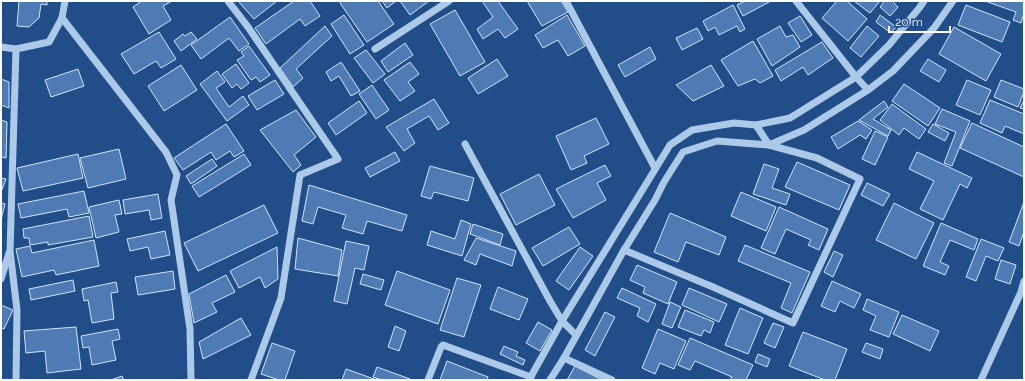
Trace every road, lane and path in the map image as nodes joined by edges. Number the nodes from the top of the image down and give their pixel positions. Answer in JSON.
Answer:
{"nodes":[{"id":1,"x":65,"y":1,"type":"edge"},
{"id":2,"x":228,"y":1,"type":"edge"},
{"id":3,"x":449,"y":1,"type":"edge"},
{"id":4,"x":566,"y":1,"type":"edge"},
{"id":5,"x":796,"y":1,"type":"edge"},
{"id":6,"x":924,"y":1,"type":"edge"},
{"id":7,"x":953,"y":1,"type":"edge"},
{"id":8,"x":62,"y":18,"type":"junction"},
{"id":9,"x":1,"y":47,"type":"edge"},
{"id":10,"x":16,"y":49,"type":"junction"},
{"id":11,"x":375,"y":49,"type":"dead end"},
{"id":12,"x":856,"y":77,"type":"junction"},
{"id":13,"x":868,"y":90,"type":"junction"},
{"id":14,"x":756,"y":125,"type":"junction"},
{"id":15,"x":465,"y":144,"type":"dead end"},
{"id":16,"x":769,"y":145,"type":"junction"},
{"id":17,"x":655,"y":168,"type":"junction"},
{"id":18,"x":624,"y":250,"type":"junction"},
{"id":19,"x":10,"y":251,"type":"junction"},
{"id":20,"x":1,"y":279,"type":"edge"},
{"id":21,"x":1024,"y":281,"type":"edge"},
{"id":22,"x":562,"y":321,"type":"junction"},
{"id":23,"x":576,"y":335,"type":"junction"},
{"id":24,"x":564,"y":358,"type":"junction"},
{"id":25,"x":530,"y":378,"type":"edge"},
{"id":26,"x":16,"y":380,"type":"edge"},
{"id":27,"x":191,"y":380,"type":"edge"},
{"id":28,"x":251,"y":380,"type":"edge"},
{"id":29,"x":428,"y":380,"type":"edge"},
{"id":30,"x":550,"y":380,"type":"edge"},
{"id":31,"x":612,"y":380,"type":"edge"},
{"id":32,"x":981,"y":380,"type":"edge"}],
"edges":[{"from":1,"to":8,"type":"street"},
{"from":2,"to":28,"type":"street"},
{"from":3,"to":11,"type":"street"},
{"from":4,"to":17,"type":"street"},
{"from":5,"to":12,"type":"street"},
{"from":6,"to":12,"type":"street"},
{"from":7,"to":13,"type":"street"},
{"from":8,"to":10,"type":"street"},
{"from":8,"to":27,"type":"street"},
{"from":9,"to":10,"type":"street"},
{"from":10,"to":19,"type":"street"},
{"from":12,"to":13,"type":"street"},
{"from":12,"to":14,"type":"street"},
{"from":13,"to":16,"type":"street"},
{"from":14,"to":16,"type":"street"},
{"from":14,"to":17,"type":"street"},
{"from":15,"to":22,"type":"street"},
{"from":16,"to":18,"type":"street"},
{"from":16,"to":18,"type":"street"},
{"from":17,"to":22,"type":"street"},
{"from":18,"to":23,"type":"street"},
{"from":19,"to":20,"type":"street"},
{"from":19,"to":26,"type":"street"},
{"from":21,"to":32,"type":"street"},
{"from":22,"to":23,"type":"street"},
{"from":22,"to":25,"type":"street"},
{"from":23,"to":24,"type":"street"},
{"from":24,"to":30,"type":"street"},
{"from":24,"to":31,"type":"street"},
{"from":25,"to":29,"type":"street"}]}
